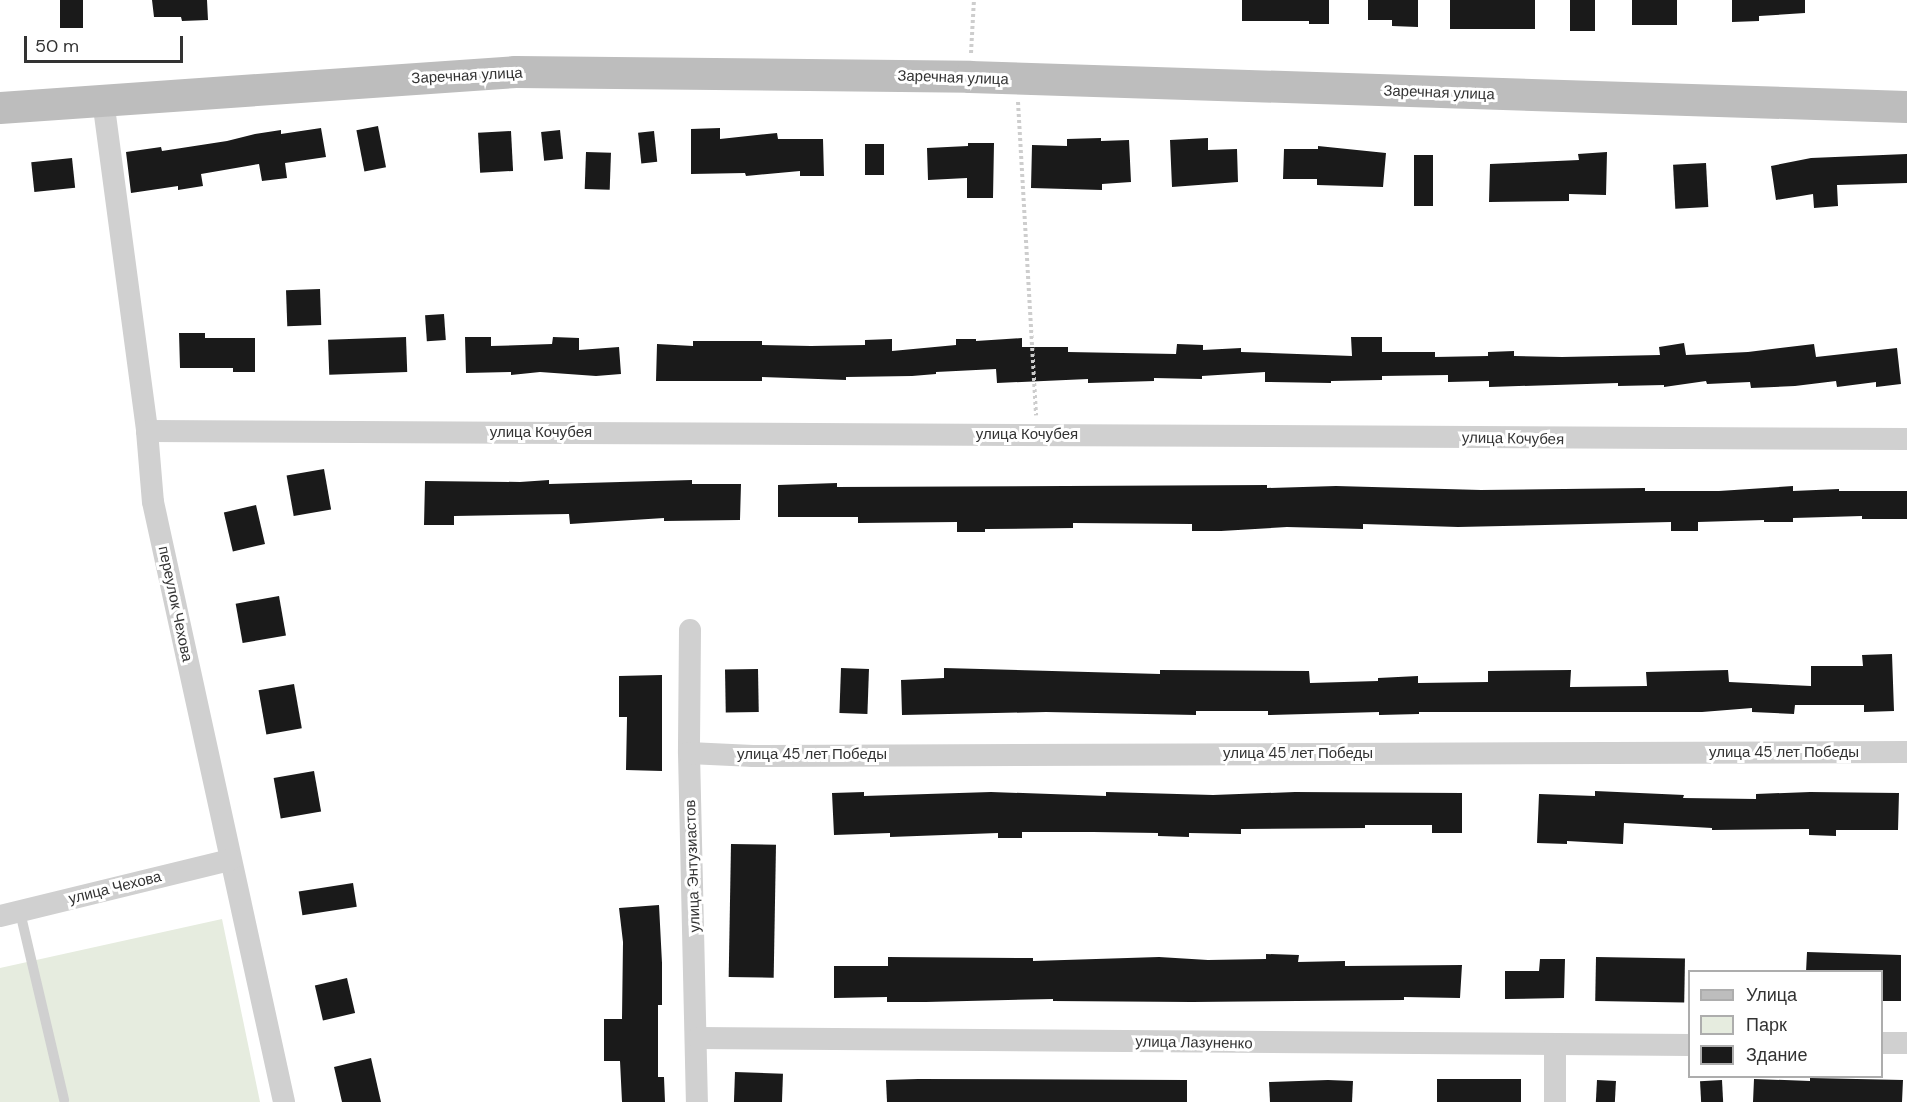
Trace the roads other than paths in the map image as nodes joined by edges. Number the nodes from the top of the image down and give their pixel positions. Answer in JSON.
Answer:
{"nodes":[{"id":1,"x":103,"y":100,"type":"junction"},
{"id":2,"x":1907,"y":106,"type":"edge"},
{"id":3,"x":0,"y":108,"type":"edge"},
{"id":4,"x":147,"y":431,"type":"junction"},
{"id":5,"x":1907,"y":439,"type":"edge"},
{"id":6,"x":690,"y":630,"type":"dead end"},
{"id":7,"x":1907,"y":752,"type":"edge"},
{"id":8,"x":689,"y":753,"type":"junction"},
{"id":9,"x":230,"y":860,"type":"junction"},
{"id":10,"x":10,"y":914,"type":"edge"},
{"id":11,"x":698,"y":1038,"type":"junction"},
{"id":12,"x":1883,"y":1043,"type":"edge"},
{"id":13,"x":1907,"y":1043,"type":"edge"},
{"id":14,"x":1688,"y":1045,"type":"edge"},
{"id":15,"x":1555,"y":1046,"type":"junction"},
{"id":16,"x":64,"y":1100,"type":"dead end"},
{"id":17,"x":284,"y":1102,"type":"edge"},
{"id":18,"x":698,"y":1102,"type":"edge"},
{"id":19,"x":1555,"y":1102,"type":"edge"}],
"edges":[{"from":1,"to":2,"type":"main road","name":"Заречная улица"},
{"from":1,"to":3,"type":"main road","name":"Заречная улица"},
{"from":1,"to":4,"type":"street","name":"переулок Чехова"},
{"from":4,"to":5,"type":"street","name":"улица Кочубея"},
{"from":4,"to":9,"type":"street","name":"переулок Чехова"},
{"from":6,"to":8,"type":"street","name":"улица Энтузиастов"},
{"from":7,"to":8,"type":"street","name":"улица 45 лет Победы"},
{"from":8,"to":11,"type":"street","name":"улица Энтузиастов"},
{"from":9,"to":10,"type":"street","name":"улица Чехова"},
{"from":9,"to":17,"type":"street","name":"переулок Чехова"},
{"from":10,"to":16,"type":"lane"},
{"from":11,"to":15,"type":"street","name":"улица Лазуненко"},
{"from":11,"to":18,"type":"street","name":"улица Энтузиастов"},
{"from":12,"to":13,"type":"street"},
{"from":14,"to":15,"type":"street","name":"улица Лазуненко"},
{"from":15,"to":19,"type":"street"}]}
